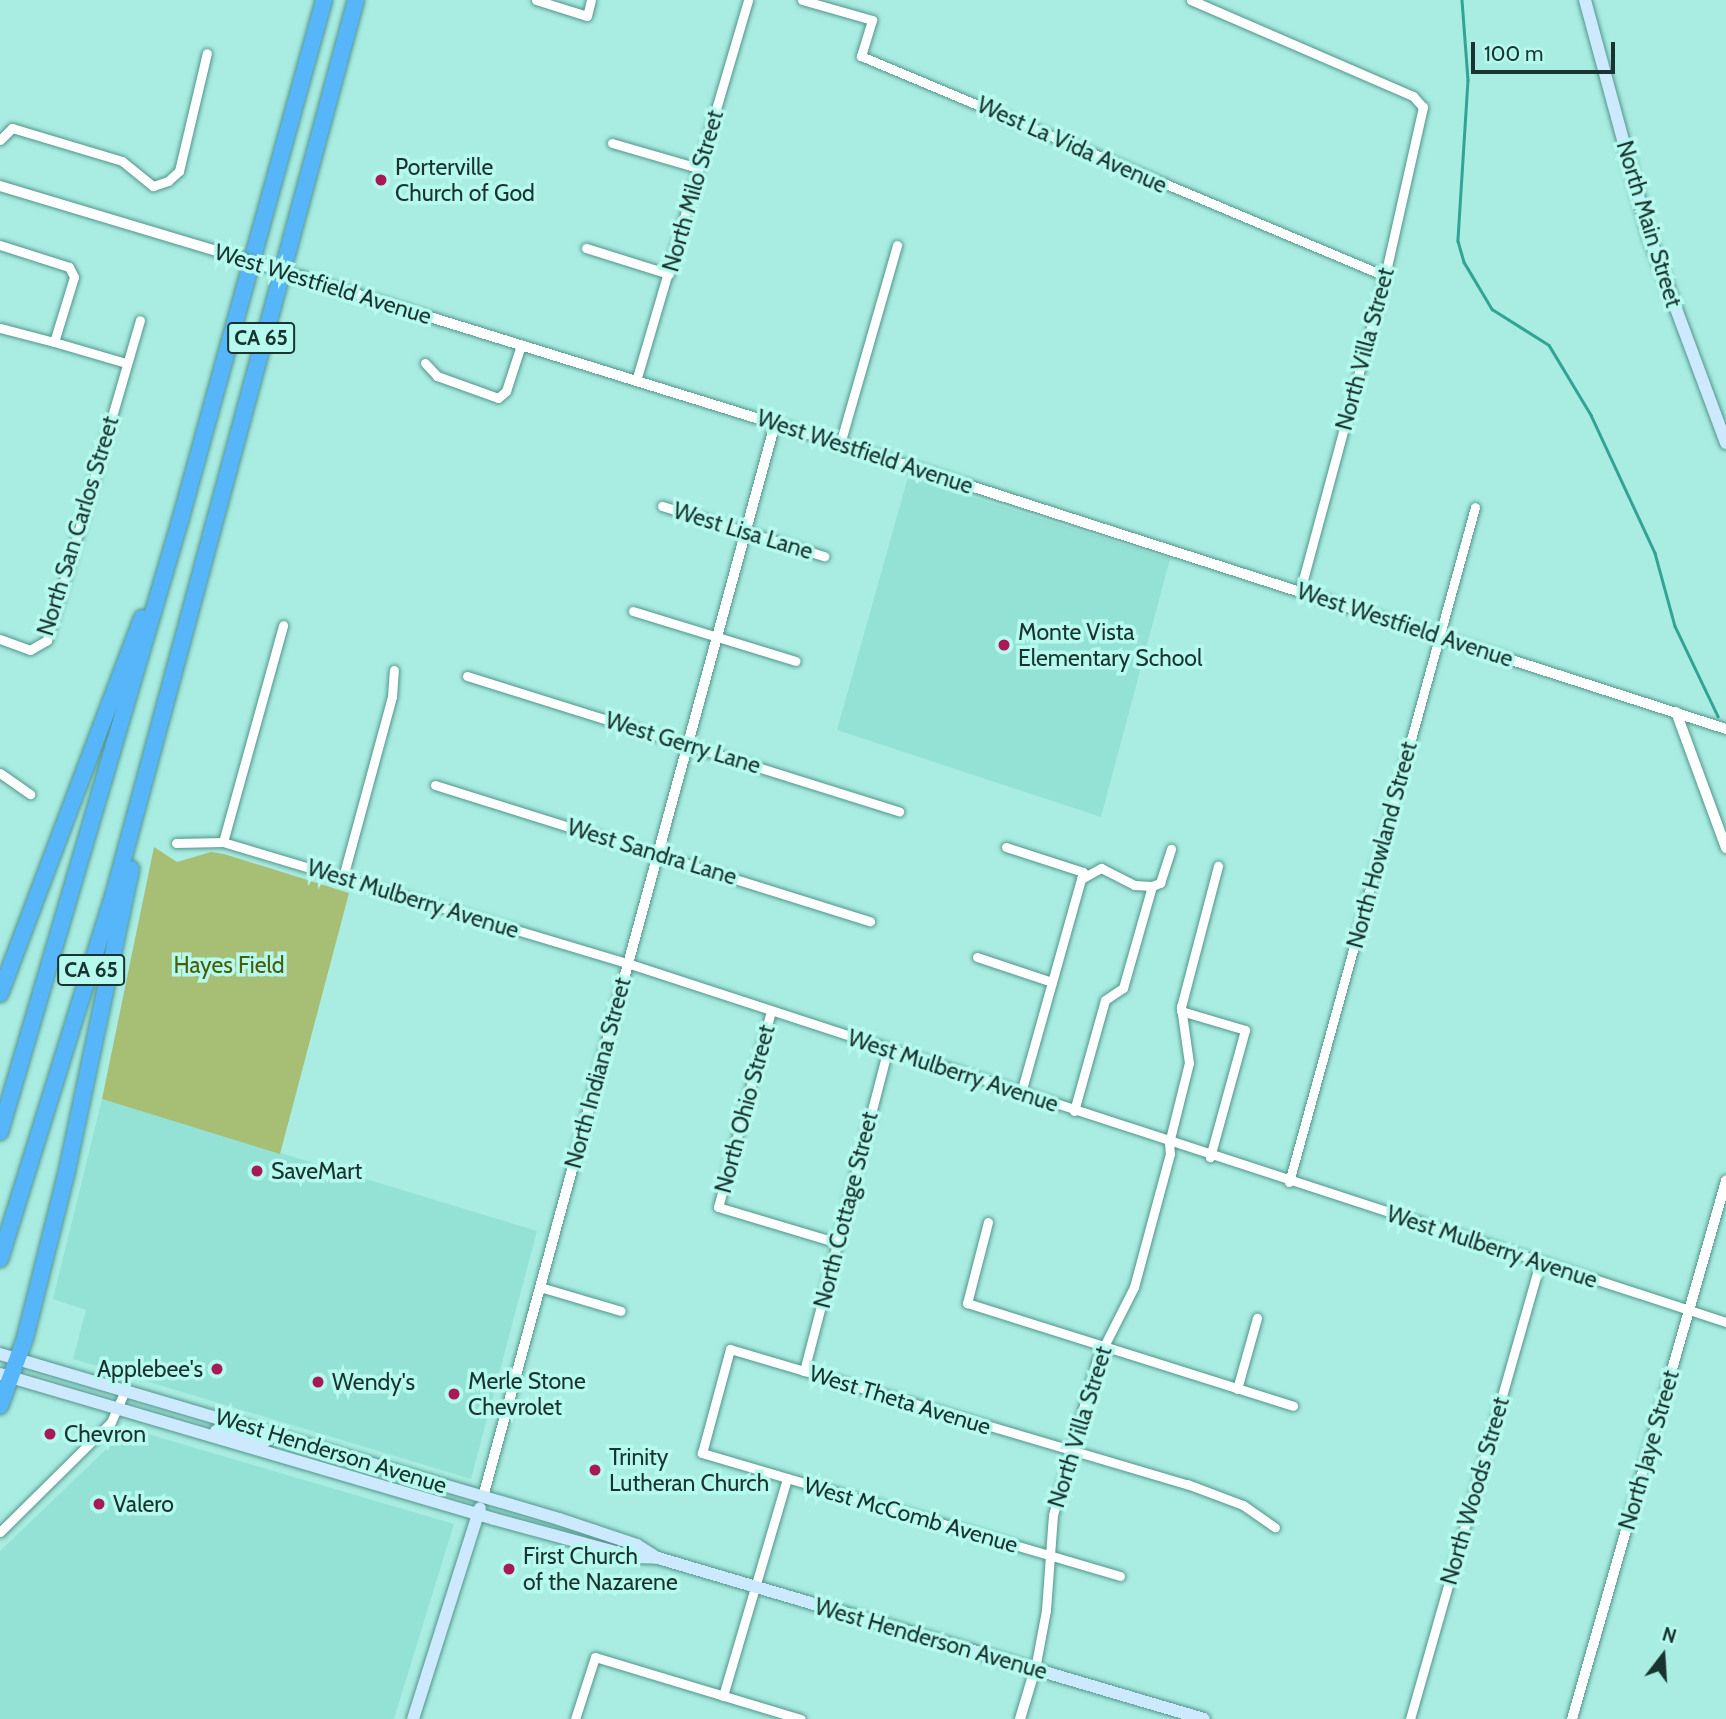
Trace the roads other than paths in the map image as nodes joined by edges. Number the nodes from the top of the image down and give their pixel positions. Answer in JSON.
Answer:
{"nodes":[{"id":1,"x":324,"y":0,"type":"edge"},
{"id":2,"x":356,"y":0,"type":"edge"},
{"id":3,"x":536,"y":0,"type":"edge"},
{"id":4,"x":591,"y":0,"type":"edge"},
{"id":5,"x":748,"y":0,"type":"edge"},
{"id":6,"x":802,"y":0,"type":"edge"},
{"id":7,"x":1585,"y":0,"type":"edge"},
{"id":8,"x":1194,"y":1,"type":"edge"},
{"id":9,"x":208,"y":53,"type":"dead end"},
{"id":10,"x":0,"y":141,"type":"edge"},
{"id":11,"x":612,"y":143,"type":"dead end"},
{"id":12,"x":698,"y":168,"type":"junction"},
{"id":13,"x":0,"y":186,"type":"edge"},
{"id":14,"x":0,"y":245,"type":"edge"},
{"id":15,"x":897,"y":245,"type":"dead end"},
{"id":16,"x":586,"y":248,"type":"dead end"},
{"id":17,"x":669,"y":274,"type":"junction"},
{"id":18,"x":1385,"y":276,"type":"junction"},
{"id":19,"x":140,"y":320,"type":"dead end"},
{"id":20,"x":0,"y":328,"type":"edge"},
{"id":21,"x":54,"y":342,"type":"junction"},
{"id":22,"x":521,"y":345,"type":"junction"},
{"id":23,"x":126,"y":363,"type":"junction"},
{"id":24,"x":425,"y":363,"type":"dead end"},
{"id":25,"x":636,"y":381,"type":"junction"},
{"id":26,"x":775,"y":424,"type":"junction"},
{"id":27,"x":1726,"y":443,"type":"edge"},
{"id":28,"x":840,"y":444,"type":"junction"},
{"id":29,"x":662,"y":506,"type":"dead end"},
{"id":30,"x":1475,"y":508,"type":"dead end"},
{"id":31,"x":180,"y":521,"type":"junction"},
{"id":32,"x":746,"y":531,"type":"junction"},
{"id":33,"x":824,"y":556,"type":"dead end"},
{"id":34,"x":1300,"y":590,"type":"junction"},
{"id":35,"x":633,"y":611,"type":"dead end"},
{"id":36,"x":283,"y":625,"type":"dead end"},
{"id":37,"x":717,"y":636,"type":"junction"},
{"id":38,"x":1440,"y":636,"type":"junction"},
{"id":39,"x":0,"y":639,"type":"edge"},
{"id":40,"x":796,"y":661,"type":"dead end"},
{"id":41,"x":394,"y":670,"type":"dead end"},
{"id":42,"x":467,"y":676,"type":"dead end"},
{"id":43,"x":170,"y":678,"type":"junction"},
{"id":44,"x":1676,"y":712,"type":"junction"},
{"id":45,"x":1726,"y":729,"type":"edge"},
{"id":46,"x":688,"y":744,"type":"junction"},
{"id":47,"x":0,"y":773,"type":"edge"},
{"id":48,"x":435,"y":785,"type":"dead end"},
{"id":49,"x":30,"y":794,"type":"dead end"},
{"id":50,"x":899,"y":811,"type":"dead end"},
{"id":51,"x":223,"y":842,"type":"junction"},
{"id":52,"x":176,"y":843,"type":"dead end"},
{"id":53,"x":1006,"y":847,"type":"dead end"},
{"id":54,"x":1726,"y":848,"type":"edge"},
{"id":55,"x":1171,"y":849,"type":"dead end"},
{"id":56,"x":658,"y":853,"type":"junction"},
{"id":57,"x":1219,"y":866,"type":"dead end"},
{"id":58,"x":1082,"y":876,"type":"junction"},
{"id":59,"x":342,"y":877,"type":"junction"},
{"id":60,"x":1152,"y":886,"type":"junction"},
{"id":61,"x":870,"y":921,"type":"dead end"},
{"id":62,"x":976,"y":957,"type":"dead end"},
{"id":63,"x":627,"y":963,"type":"junction"},
{"id":64,"x":1052,"y":982,"type":"junction"},
{"id":65,"x":0,"y":994,"type":"edge"},
{"id":66,"x":1181,"y":1011,"type":"junction"},
{"id":67,"x":771,"y":1012,"type":"junction"},
{"id":68,"x":888,"y":1049,"type":"junction"},
{"id":69,"x":1021,"y":1093,"type":"junction"},
{"id":70,"x":1074,"y":1111,"type":"junction"},
{"id":71,"x":0,"y":1132,"type":"edge"},
{"id":72,"x":1168,"y":1143,"type":"junction"},
{"id":73,"x":1210,"y":1157,"type":"junction"},
{"id":74,"x":1726,"y":1181,"type":"edge"},
{"id":75,"x":1289,"y":1182,"type":"junction"},
{"id":76,"x":988,"y":1222,"type":"dead end"},
{"id":77,"x":838,"y":1242,"type":"junction"},
{"id":78,"x":0,"y":1259,"type":"edge"},
{"id":79,"x":1540,"y":1262,"type":"junction"},
{"id":80,"x":540,"y":1287,"type":"junction"},
{"id":81,"x":1689,"y":1310,"type":"junction"},
{"id":82,"x":621,"y":1311,"type":"dead end"},
{"id":83,"x":1258,"y":1318,"type":"dead end"},
{"id":84,"x":1726,"y":1322,"type":"edge"},
{"id":85,"x":1102,"y":1346,"type":"junction"},
{"id":86,"x":0,"y":1354,"type":"edge"},
{"id":87,"x":18,"y":1359,"type":"junction"},
{"id":88,"x":804,"y":1371,"type":"junction"},
{"id":89,"x":6,"y":1376,"type":"edge"},
{"id":90,"x":125,"y":1389,"type":"junction"},
{"id":91,"x":1237,"y":1389,"type":"junction"},
{"id":92,"x":0,"y":1406,"type":"edge"},
{"id":93,"x":1293,"y":1406,"type":"dead end"},
{"id":94,"x":118,"y":1410,"type":"junction"},
{"id":95,"x":158,"y":1421,"type":"junction"},
{"id":96,"x":277,"y":1434,"type":"junction"},
{"id":97,"x":1070,"y":1452,"type":"junction"},
{"id":98,"x":702,"y":1453,"type":"joint"},
{"id":99,"x":315,"y":1466,"type":"junction"},
{"id":100,"x":387,"y":1468,"type":"junction"},
{"id":101,"x":787,"y":1478,"type":"junction"},
{"id":102,"x":483,"y":1497,"type":"junction"},
{"id":103,"x":478,"y":1514,"type":"junction"},
{"id":104,"x":1275,"y":1527,"type":"dead end"},
{"id":105,"x":0,"y":1532,"type":"edge"},
{"id":106,"x":1046,"y":1555,"type":"junction"},
{"id":107,"x":658,"y":1558,"type":"junction"},
{"id":108,"x":1120,"y":1576,"type":"dead end"},
{"id":109,"x":755,"y":1587,"type":"junction"},
{"id":110,"x":1035,"y":1669,"type":"junction"},
{"id":111,"x":723,"y":1696,"type":"junction"},
{"id":112,"x":413,"y":1719,"type":"edge"},
{"id":113,"x":575,"y":1719,"type":"edge"},
{"id":114,"x":801,"y":1719,"type":"edge"},
{"id":115,"x":1020,"y":1719,"type":"edge"},
{"id":116,"x":1204,"y":1719,"type":"edge"},
{"id":117,"x":1410,"y":1719,"type":"edge"},
{"id":118,"x":1572,"y":1719,"type":"edge"}],
"edges":[{"from":1,"to":31,"type":"highway","number":"CA 65"},
{"from":2,"to":43,"type":"highway","number":"CA 65"},
{"from":3,"to":4,"type":"street"},
{"from":5,"to":12,"type":"street","name":"North Milo Street"},
{"from":6,"to":18,"type":"street","name":"West La Vida Avenue"},
{"from":7,"to":27,"type":"main road","name":"North Main Street"},
{"from":8,"to":18,"type":"street","name":"North Villa Street"},
{"from":9,"to":10,"type":"street"},
{"from":11,"to":12,"type":"street"},
{"from":12,"to":17,"type":"street","name":"North Milo Street"},
{"from":13,"to":22,"type":"street","name":"West Westfield Avenue","bridge":true},
{"from":14,"to":21,"type":"street"},
{"from":15,"to":28,"type":"street"},
{"from":16,"to":17,"type":"street"},
{"from":17,"to":25,"type":"street","name":"North Milo Street"},
{"from":18,"to":34,"type":"street","name":"North Villa Street"},
{"from":19,"to":23,"type":"street","name":"North San Carlos Street"},
{"from":20,"to":21,"type":"street"},
{"from":21,"to":23,"type":"street"},
{"from":22,"to":24,"type":"street"},
{"from":22,"to":25,"type":"street","name":"West Westfield Avenue"},
{"from":23,"to":39,"type":"street","name":"North San Carlos Street"},
{"from":25,"to":26,"type":"street","name":"West Westfield Avenue"},
{"from":26,"to":28,"type":"street","name":"West Westfield Avenue"},
{"from":26,"to":32,"type":"street","name":"North Indiana Street"},
{"from":28,"to":34,"type":"street","name":"West Westfield Avenue"},
{"from":29,"to":32,"type":"street","name":"West Lisa Lane"},
{"from":30,"to":38,"type":"street","name":"North Howland Street"},
{"from":31,"to":65,"type":"highway"},
{"from":31,"to":71,"type":"highway","number":"CA 65"},
{"from":32,"to":33,"type":"street","name":"West Lisa Lane"},
{"from":32,"to":37,"type":"street","name":"North Indiana Street"},
{"from":34,"to":38,"type":"street","name":"West Westfield Avenue"},
{"from":35,"to":37,"type":"street"},
{"from":36,"to":51,"type":"street"},
{"from":37,"to":40,"type":"street"},
{"from":37,"to":46,"type":"street","name":"North Indiana Street"},
{"from":38,"to":44,"type":"street","name":"West Westfield Avenue"},
{"from":38,"to":75,"type":"street","name":"North Howland Street"},
{"from":41,"to":59,"type":"street"},
{"from":42,"to":46,"type":"street","name":"West Gerry Lane"},
{"from":43,"to":78,"type":"highway","number":"CA 65"},
{"from":43,"to":87,"type":"highway"},
{"from":44,"to":45,"type":"street","name":"West Westfield Avenue"},
{"from":44,"to":54,"type":"street"},
{"from":46,"to":50,"type":"street","name":"West Gerry Lane"},
{"from":46,"to":56,"type":"street","name":"North Indiana Street"},
{"from":47,"to":49,"type":"street"},
{"from":48,"to":56,"type":"street","name":"West Sandra Lane"},
{"from":51,"to":52,"type":"street","name":"West Mulberry Avenue"},
{"from":51,"to":59,"type":"street","name":"West Mulberry Avenue"},
{"from":53,"to":58,"type":"street"},
{"from":55,"to":60,"type":"street"},
{"from":56,"to":61,"type":"street","name":"West Sandra Lane"},
{"from":56,"to":63,"type":"street","name":"North Indiana Street"},
{"from":57,"to":66,"type":"street"},
{"from":58,"to":60,"type":"street"},
{"from":58,"to":64,"type":"street"},
{"from":59,"to":63,"type":"street","name":"West Mulberry Avenue"},
{"from":60,"to":70,"type":"street"},
{"from":62,"to":64,"type":"street"},
{"from":63,"to":67,"type":"street","name":"West Mulberry Avenue"},
{"from":63,"to":80,"type":"street","name":"North Indiana Street"},
{"from":64,"to":69,"type":"street"},
{"from":66,"to":72,"type":"street","name":"North Villa Street"},
{"from":66,"to":73,"type":"street"},
{"from":67,"to":68,"type":"street","name":"West Mulberry Avenue"},
{"from":67,"to":77,"type":"street","name":"North Ohio Street"},
{"from":68,"to":69,"type":"street","name":"West Mulberry Avenue"},
{"from":68,"to":77,"type":"street","name":"North Cottage Street"},
{"from":69,"to":70,"type":"street","name":"West Mulberry Avenue"},
{"from":70,"to":72,"type":"street","name":"West Mulberry Avenue"},
{"from":72,"to":73,"type":"street","name":"West Mulberry Avenue"},
{"from":72,"to":85,"type":"street","name":"North Villa Street"},
{"from":73,"to":75,"type":"street","name":"West Mulberry Avenue"},
{"from":74,"to":81,"type":"street","name":"North Jaye Street"},
{"from":75,"to":79,"type":"street","name":"West Mulberry Avenue"},
{"from":76,"to":85,"type":"street"},
{"from":77,"to":88,"type":"street","name":"North Cottage Street"},
{"from":79,"to":81,"type":"street","name":"West Mulberry Avenue"},
{"from":79,"to":117,"type":"street","name":"North Woods Street"},
{"from":80,"to":82,"type":"street"},
{"from":80,"to":102,"type":"street","name":"North Indiana Street"},
{"from":81,"to":84,"type":"street","name":"West Mulberry Avenue"},
{"from":81,"to":118,"type":"street","name":"North Jaye Street"},
{"from":83,"to":91,"type":"street"},
{"from":85,"to":91,"type":"street"},
{"from":85,"to":97,"type":"street","name":"North Villa Street"},
{"from":86,"to":87,"type":"main road","name":"West Henderson Avenue"},
{"from":87,"to":89,"type":"highway"},
{"from":87,"to":90,"type":"main road","name":"West Henderson Avenue"},
{"from":88,"to":97,"type":"street","name":"West Theta Avenue"},
{"from":88,"to":98,"type":"street","name":"West Theta Avenue"},
{"from":89,"to":92,"type":"highway"},
{"from":89,"to":94,"type":"main road","name":"West Henderson Avenue"},
{"from":90,"to":94,"type":"street"},
{"from":90,"to":96,"type":"main road","name":"West Henderson Avenue"},
{"from":91,"to":93,"type":"street"},
{"from":94,"to":95,"type":"main road","name":"West Henderson Avenue"},
{"from":94,"to":105,"type":"street"},
{"from":95,"to":96,"type":"main road"},
{"from":95,"to":99,"type":"main road","name":"West Henderson Avenue"},
{"from":96,"to":100,"type":"main road","name":"West Henderson Avenue"},
{"from":97,"to":104,"type":"street","name":"West Theta Avenue"},
{"from":97,"to":106,"type":"street","name":"North Villa Street"},
{"from":98,"to":101,"type":"street","name":"West McComb Avenue"},
{"from":99,"to":100,"type":"main road"},
{"from":99,"to":103,"type":"main road","name":"West Henderson Avenue"},
{"from":100,"to":102,"type":"main road","name":"West Henderson Avenue"},
{"from":101,"to":106,"type":"street","name":"West McComb Avenue"},
{"from":101,"to":109,"type":"street"},
{"from":102,"to":103,"type":"main road","name":"North Indiana Street"},
{"from":102,"to":107,"type":"main road","name":"West Henderson Avenue"},
{"from":103,"to":107,"type":"main road","name":"West Henderson Avenue"},
{"from":103,"to":112,"type":"main road","name":"North Indiana Street"},
{"from":106,"to":108,"type":"street","name":"West McComb Avenue"},
{"from":106,"to":110,"type":"street","name":"North Villa Street"},
{"from":107,"to":109,"type":"main road","name":"West Henderson Avenue"},
{"from":109,"to":110,"type":"main road","name":"West Henderson Avenue"},
{"from":109,"to":111,"type":"street"},
{"from":110,"to":115,"type":"street","name":"North Villa Street"},
{"from":110,"to":116,"type":"main road","name":"West Henderson Avenue"},
{"from":111,"to":113,"type":"street"},
{"from":111,"to":114,"type":"street"}]}
